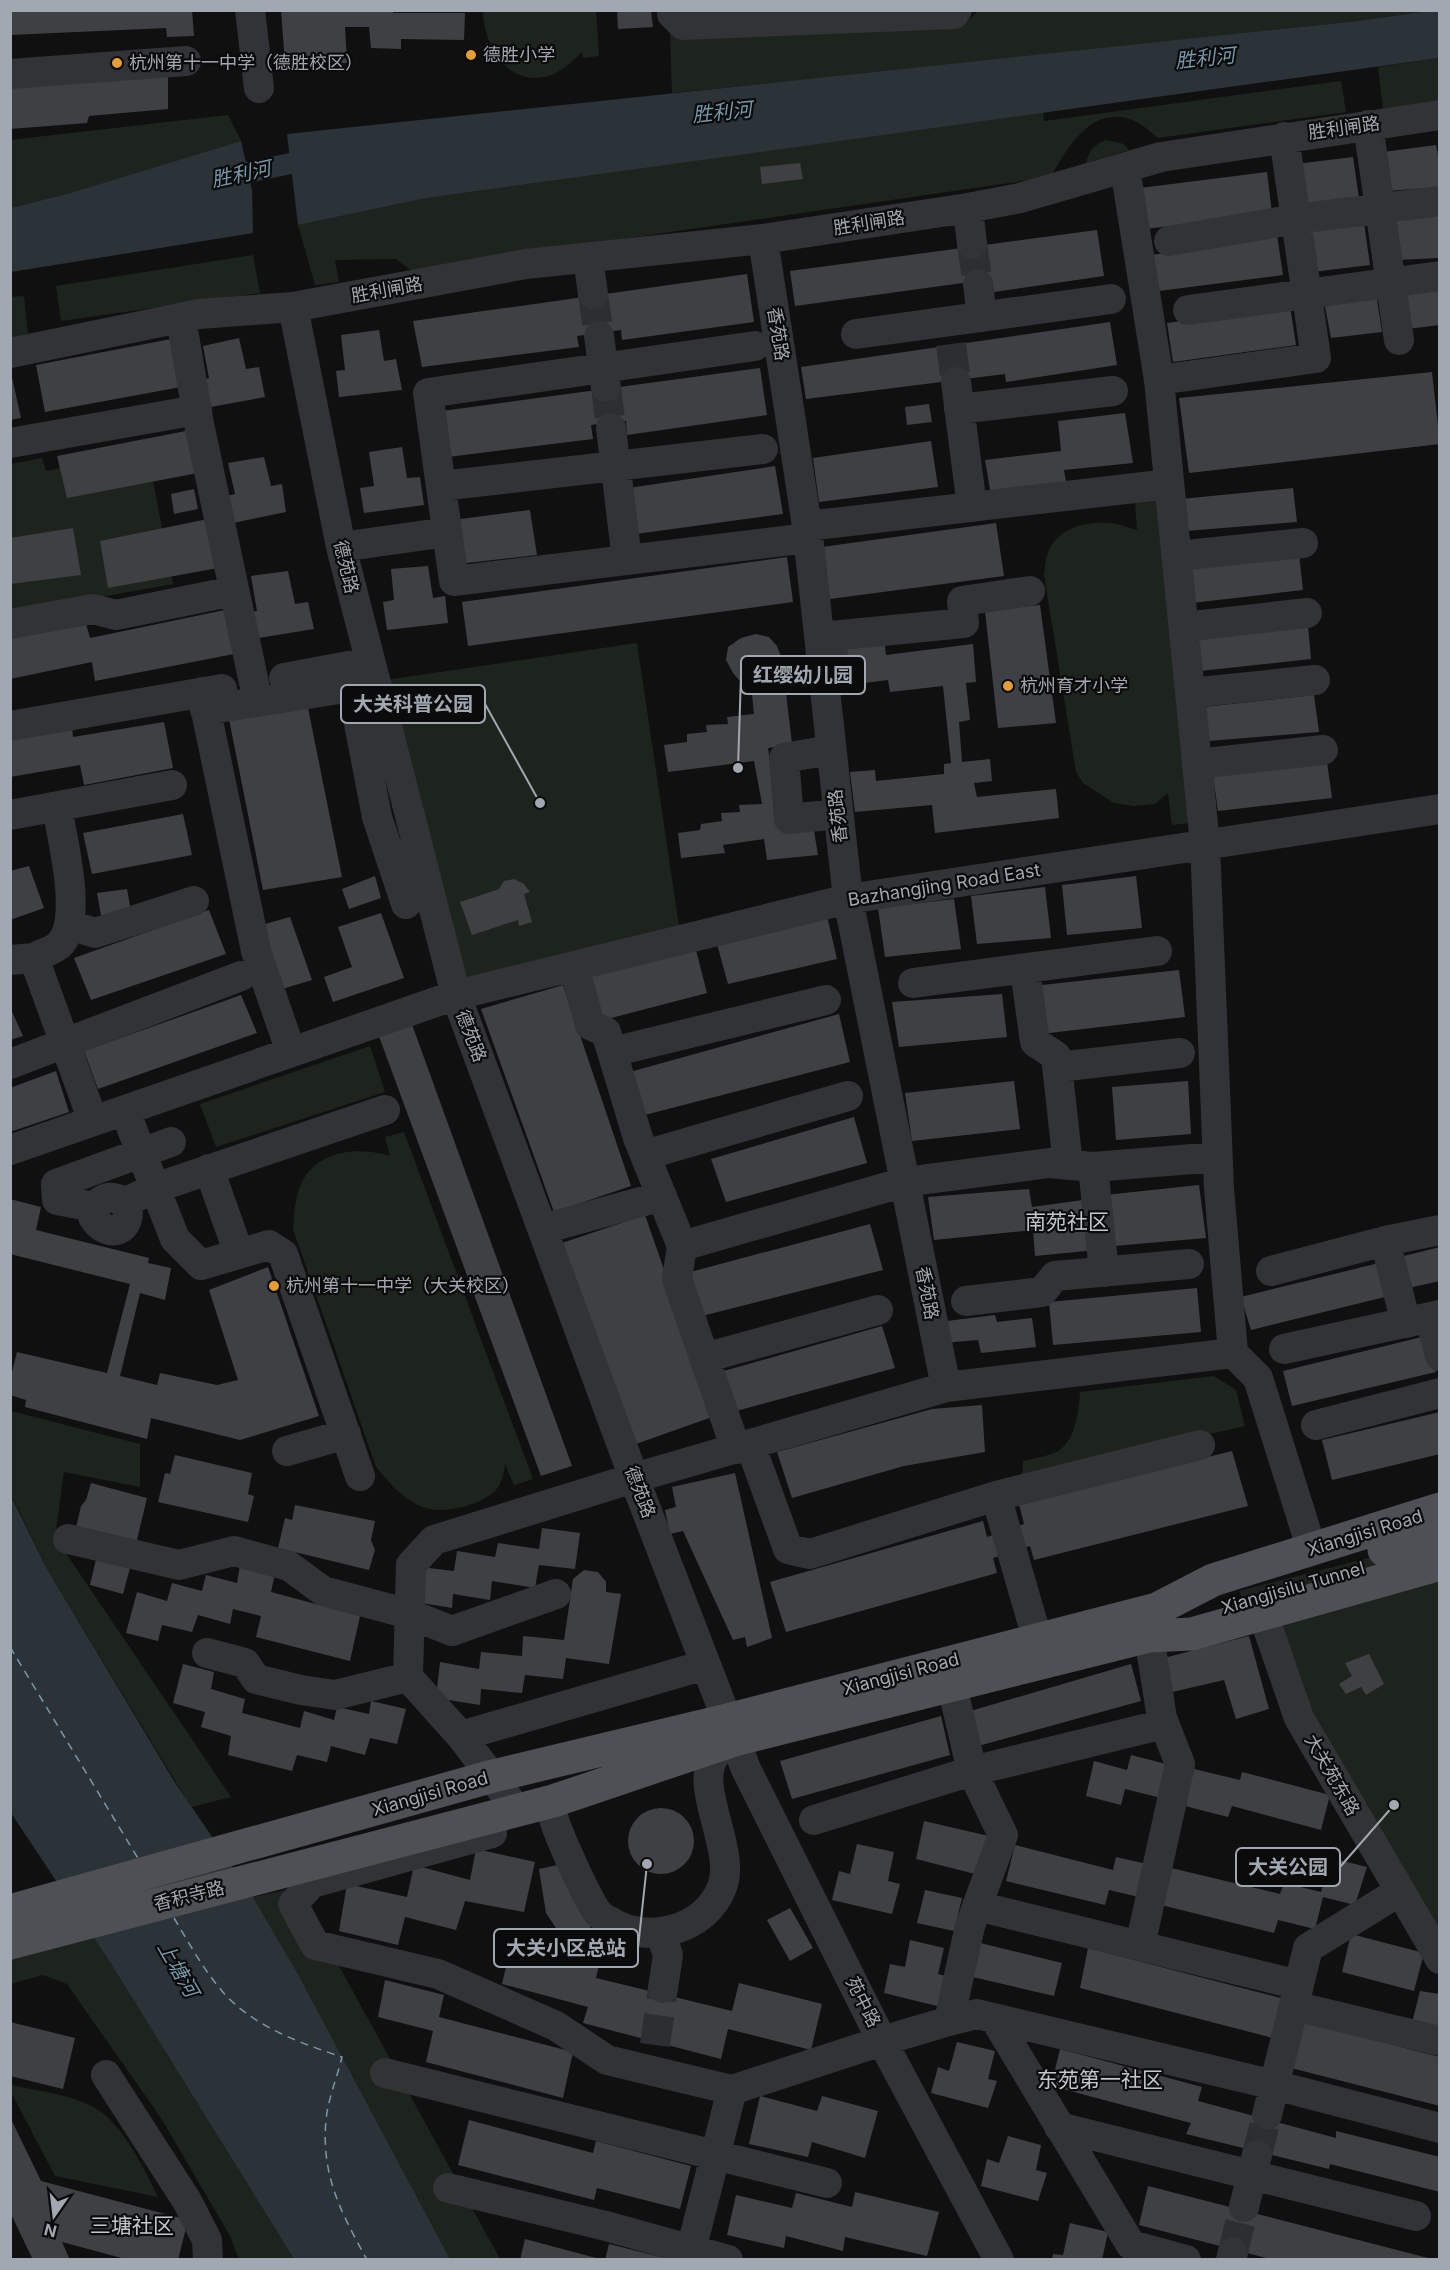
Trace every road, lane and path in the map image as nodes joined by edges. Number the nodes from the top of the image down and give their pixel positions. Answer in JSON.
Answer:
{"nodes":[{"id":1,"x":250,"y":10,"type":"edge"},
{"id":2,"x":672,"y":10,"type":"edge"},
{"id":3,"x":957,"y":10,"type":"edge"},
{"id":4,"x":825,"y":15,"type":"edge"},
{"id":5,"x":186,"y":62,"type":"dead end"},
{"id":6,"x":10,"y":74,"type":"edge"},
{"id":7,"x":259,"y":88,"type":"dead end"},
{"id":8,"x":1440,"y":115,"type":"edge"},
{"id":9,"x":1368,"y":125,"type":"junction"},
{"id":10,"x":1284,"y":137,"type":"junction"},
{"id":11,"x":1125,"y":168,"type":"junction"},
{"id":12,"x":1440,"y":201,"type":"edge"},
{"id":13,"x":968,"y":208,"type":"junction"},
{"id":14,"x":1380,"y":208,"type":"junction"},
{"id":15,"x":1296,"y":219,"type":"junction"},
{"id":16,"x":763,"y":239,"type":"junction"},
{"id":17,"x":1169,"y":241,"type":"dead end"},
{"id":18,"x":972,"y":244,"type":"tunnel mouth"},
{"id":19,"x":588,"y":258,"type":"junction"},
{"id":20,"x":1440,"y":276,"type":"edge"},
{"id":21,"x":1391,"y":282,"type":"junction"},
{"id":22,"x":978,"y":284,"type":"tunnel mouth"},
{"id":23,"x":1307,"y":292,"type":"junction"},
{"id":24,"x":593,"y":294,"type":"tunnel mouth"},
{"id":25,"x":1112,"y":299,"type":"dead end"},
{"id":26,"x":293,"y":307,"type":"junction"},
{"id":27,"x":1188,"y":310,"type":"dead end"},
{"id":28,"x":982,"y":317,"type":"junction"},
{"id":29,"x":181,"y":318,"type":"junction"},
{"id":30,"x":856,"y":334,"type":"dead end"},
{"id":31,"x":599,"y":336,"type":"tunnel mouth"},
{"id":32,"x":1400,"y":340,"type":"dead end"},
{"id":33,"x":755,"y":346,"type":"dead end"},
{"id":34,"x":10,"y":353,"type":"edge"},
{"id":35,"x":605,"y":377,"type":"junction"},
{"id":36,"x":1159,"y":380,"type":"junction"},
{"id":37,"x":1113,"y":391,"type":"dead end"},
{"id":38,"x":197,"y":410,"type":"junction"},
{"id":39,"x":611,"y":428,"type":"tunnel mouth"},
{"id":40,"x":10,"y":443,"type":"edge"},
{"id":41,"x":764,"y":449,"type":"dead end"},
{"id":42,"x":615,"y":466,"type":"junction"},
{"id":43,"x":1169,"y":484,"type":"junction"},
{"id":44,"x":441,"y":486,"type":"junction"},
{"id":45,"x":972,"y":507,"type":"junction"},
{"id":46,"x":447,"y":532,"type":"junction"},
{"id":47,"x":808,"y":532,"type":"junction"},
{"id":48,"x":1303,"y":543,"type":"dead end"},
{"id":49,"x":341,"y":547,"type":"junction"},
{"id":50,"x":1177,"y":556,"type":"junction"},
{"id":51,"x":627,"y":560,"type":"junction"},
{"id":52,"x":234,"y":591,"type":"junction"},
{"id":53,"x":1030,"y":591,"type":"dead end"},
{"id":54,"x":1307,"y":613,"type":"dead end"},
{"id":55,"x":10,"y":624,"type":"edge"},
{"id":56,"x":1184,"y":627,"type":"junction"},
{"id":57,"x":370,"y":662,"type":"junction"},
{"id":58,"x":1315,"y":680,"type":"dead end"},
{"id":59,"x":254,"y":683,"type":"junction"},
{"id":60,"x":1190,"y":693,"type":"junction"},
{"id":61,"x":203,"y":701,"type":"junction"},
{"id":62,"x":10,"y":726,"type":"edge"},
{"id":63,"x":834,"y":738,"type":"junction"},
{"id":64,"x":1323,"y":750,"type":"dead end"},
{"id":65,"x":1197,"y":764,"type":"junction"},
{"id":66,"x":172,"y":785,"type":"dead end"},
{"id":67,"x":57,"y":807,"type":"junction"},
{"id":68,"x":1440,"y":809,"type":"edge"},
{"id":69,"x":838,"y":814,"type":"junction"},
{"id":70,"x":10,"y":815,"type":"edge"},
{"id":71,"x":1205,"y":844,"type":"junction"},
{"id":72,"x":859,"y":861,"type":"dead end"},
{"id":73,"x":848,"y":899,"type":"junction"},
{"id":74,"x":194,"y":901,"type":"dead end"},
{"id":75,"x":406,"y":904,"type":"dead end"},
{"id":76,"x":70,"y":925,"type":"junction"},
{"id":77,"x":1157,"y":951,"type":"dead end"},
{"id":78,"x":22,"y":959,"type":"edge"},
{"id":79,"x":574,"y":966,"type":"junction"},
{"id":80,"x":1025,"y":970,"type":"junction"},
{"id":81,"x":241,"y":976,"type":"dead end"},
{"id":82,"x":913,"y":983,"type":"dead end"},
{"id":83,"x":456,"y":995,"type":"junction"},
{"id":84,"x":826,"y":1000,"type":"dead end"},
{"id":85,"x":64,"y":1043,"type":"junction"},
{"id":86,"x":291,"y":1052,"type":"junction"},
{"id":87,"x":612,"y":1052,"type":"junction"},
{"id":88,"x":1179,"y":1053,"type":"dead end"},
{"id":89,"x":10,"y":1064,"type":"edge"},
{"id":90,"x":1058,"y":1066,"type":"junction"},
{"id":91,"x":849,"y":1096,"type":"dead end"},
{"id":92,"x":385,"y":1110,"type":"dead end"},
{"id":93,"x":125,"y":1111,"type":"junction"},
{"id":94,"x":93,"y":1121,"type":"junction"},
{"id":95,"x":171,"y":1142,"type":"dead end"},
{"id":96,"x":10,"y":1150,"type":"edge"},
{"id":97,"x":142,"y":1153,"type":"junction"},
{"id":98,"x":645,"y":1155,"type":"junction"},
{"id":99,"x":1217,"y":1157,"type":"junction"},
{"id":100,"x":1081,"y":1166,"type":"junction"},
{"id":101,"x":209,"y":1169,"type":"junction"},
{"id":102,"x":904,"y":1182,"type":"junction"},
{"id":103,"x":155,"y":1188,"type":"junction"},
{"id":104,"x":662,"y":1196,"type":"junction"},
{"id":105,"x":543,"y":1229,"type":"junction"},
{"id":106,"x":1440,"y":1230,"type":"edge"},
{"id":107,"x":1385,"y":1241,"type":"junction"},
{"id":108,"x":682,"y":1246,"type":"junction"},
{"id":109,"x":239,"y":1254,"type":"junction"},
{"id":110,"x":1190,"y":1264,"type":"dead end"},
{"id":111,"x":1271,"y":1271,"type":"dead end"},
{"id":112,"x":1104,"y":1272,"type":"junction"},
{"id":113,"x":966,"y":1301,"type":"dead end"},
{"id":114,"x":878,"y":1310,"type":"dead end"},
{"id":115,"x":1425,"y":1318,"type":"edge"},
{"id":116,"x":1284,"y":1349,"type":"dead end"},
{"id":117,"x":1233,"y":1353,"type":"junction"},
{"id":118,"x":1440,"y":1356,"type":"edge"},
{"id":119,"x":704,"y":1358,"type":"junction"},
{"id":120,"x":946,"y":1387,"type":"junction"},
{"id":121,"x":1440,"y":1393,"type":"edge"},
{"id":122,"x":1316,"y":1425,"type":"dead end"},
{"id":123,"x":346,"y":1434,"type":"junction"},
{"id":124,"x":1200,"y":1445,"type":"dead end"},
{"id":125,"x":743,"y":1447,"type":"junction"},
{"id":126,"x":287,"y":1451,"type":"dead end"},
{"id":127,"x":360,"y":1476,"type":"dead end"},
{"id":128,"x":634,"y":1478,"type":"junction"},
{"id":129,"x":996,"y":1496,"type":"junction"},
{"id":130,"x":1440,"y":1509,"type":"edge"},
{"id":131,"x":1440,"y":1534,"type":"edge"},
{"id":132,"x":68,"y":1539,"type":"dead end"},
{"id":133,"x":1440,"y":1546,"type":"edge"},
{"id":134,"x":1312,"y":1550,"type":"junction"},
{"id":135,"x":1440,"y":1564,"type":"edge"},
{"id":136,"x":556,"y":1594,"type":"dead end"},
{"id":137,"x":409,"y":1614,"type":"junction"},
{"id":138,"x":1263,"y":1614,"type":"junction"},
{"id":139,"x":1153,"y":1622,"type":"junction"},
{"id":140,"x":1037,"y":1638,"type":"junction"},
{"id":141,"x":207,"y":1653,"type":"dead end"},
{"id":142,"x":705,"y":1665,"type":"junction"},
{"id":143,"x":408,"y":1677,"type":"junction"},
{"id":144,"x":952,"y":1686,"type":"junction"},
{"id":145,"x":1164,"y":1724,"type":"junction"},
{"id":146,"x":730,"y":1730,"type":"junction"},
{"id":147,"x":461,"y":1736,"type":"junction"},
{"id":148,"x":972,"y":1771,"type":"junction"},
{"id":149,"x":493,"y":1776,"type":"junction"},
{"id":150,"x":553,"y":1809,"type":"junction"},
{"id":151,"x":518,"y":1810,"type":"junction"},
{"id":152,"x":354,"y":1815,"type":"joint"},
{"id":153,"x":814,"y":1820,"type":"dead end"},
{"id":154,"x":364,"y":1851,"type":"joint"},
{"id":155,"x":1400,"y":1891,"type":"junction"},
{"id":156,"x":977,"y":1906,"type":"junction"},
{"id":157,"x":12,"y":1932,"type":"edge"},
{"id":158,"x":660,"y":1932,"type":"junction"},
{"id":159,"x":1140,"y":1946,"type":"junction"},
{"id":160,"x":1440,"y":1959,"type":"edge"},
{"id":161,"x":663,"y":1988,"type":"tunnel mouth"},
{"id":162,"x":1296,"y":1996,"type":"junction"},
{"id":163,"x":995,"y":2019,"type":"junction"},
{"id":164,"x":949,"y":2020,"type":"junction"},
{"id":165,"x":882,"y":2041,"type":"junction"},
{"id":166,"x":1440,"y":2041,"type":"edge"},
{"id":167,"x":385,"y":2073,"type":"dead end"},
{"id":168,"x":106,"y":2075,"type":"dead end"},
{"id":169,"x":1274,"y":2085,"type":"junction"},
{"id":170,"x":732,"y":2090,"type":"junction"},
{"id":171,"x":1267,"y":2115,"type":"tunnel mouth"},
{"id":172,"x":1059,"y":2127,"type":"junction"},
{"id":173,"x":1440,"y":2128,"type":"edge"},
{"id":174,"x":715,"y":2156,"type":"junction"},
{"id":175,"x":1254,"y":2164,"type":"junction"},
{"id":176,"x":827,"y":2183,"type":"dead end"},
{"id":177,"x":448,"y":2188,"type":"dead end"},
{"id":178,"x":1244,"y":2207,"type":"tunnel mouth"},
{"id":179,"x":1416,"y":2216,"type":"dead end"},
{"id":180,"x":691,"y":2250,"type":"junction"},
{"id":181,"x":208,"y":2259,"type":"edge"},
{"id":182,"x":728,"y":2259,"type":"edge"},
{"id":183,"x":999,"y":2259,"type":"edge"},
{"id":184,"x":1186,"y":2259,"type":"edge"}],
"edges":[{"from":1,"to":7,"type":"street"},
{"from":2,"to":4,"type":"street"},
{"from":3,"to":4,"type":"street"},
{"from":5,"to":6,"type":"street"},
{"from":8,"to":9,"type":"street","name":"胜利闸路"},
{"from":9,"to":10,"type":"street","name":"胜利闸路"},
{"from":9,"to":14,"type":"street"},
{"from":10,"to":11,"type":"street","name":"胜利闸路"},
{"from":10,"to":15,"type":"street"},
{"from":11,"to":13,"type":"street","name":"胜利闸路"},
{"from":11,"to":36,"type":"street"},
{"from":12,"to":14,"type":"street"},
{"from":13,"to":16,"type":"street","name":"胜利闸路"},
{"from":13,"to":18,"type":"street"},
{"from":14,"to":15,"type":"street"},
{"from":14,"to":21,"type":"street"},
{"from":15,"to":17,"type":"street"},
{"from":15,"to":23,"type":"street"},
{"from":16,"to":19,"type":"street","name":"胜利闸路"},
{"from":16,"to":47,"type":"street","name":"香苑路"},
{"from":19,"to":24,"type":"street"},
{"from":19,"to":26,"type":"street","name":"胜利闸路"},
{"from":20,"to":21,"type":"street"},
{"from":21,"to":23,"type":"street"},
{"from":21,"to":32,"type":"street"},
{"from":22,"to":28,"type":"street"},
{"from":23,"to":27,"type":"street"},
{"from":23,"to":36,"type":"street"},
{"from":25,"to":28,"type":"street"},
{"from":26,"to":29,"type":"street","name":"胜利闸路"},
{"from":26,"to":49,"type":"street","name":"德苑路"},
{"from":28,"to":30,"type":"street"},
{"from":29,"to":34,"type":"street","name":"胜利闸路"},
{"from":29,"to":38,"type":"street"},
{"from":31,"to":35,"type":"street"},
{"from":33,"to":35,"type":"street"},
{"from":35,"to":44,"type":"street"},
{"from":36,"to":43,"type":"street"},
{"from":37,"to":45,"type":"street"},
{"from":38,"to":40,"type":"street"},
{"from":38,"to":52,"type":"street"},
{"from":39,"to":42,"type":"street"},
{"from":41,"to":42,"type":"street"},
{"from":42,"to":44,"type":"street"},
{"from":42,"to":51,"type":"street"},
{"from":43,"to":45,"type":"street"},
{"from":43,"to":50,"type":"street"},
{"from":44,"to":46,"type":"street"},
{"from":45,"to":47,"type":"street"},
{"from":46,"to":49,"type":"street"},
{"from":46,"to":51,"type":"street"},
{"from":47,"to":51,"type":"street"},
{"from":47,"to":63,"type":"street","name":"香苑路"},
{"from":48,"to":50,"type":"street"},
{"from":49,"to":57,"type":"street","name":"德苑路"},
{"from":50,"to":56,"type":"street"},
{"from":52,"to":55,"type":"street"},
{"from":52,"to":59,"type":"street"},
{"from":53,"to":63,"type":"street"},
{"from":54,"to":56,"type":"street"},
{"from":56,"to":60,"type":"street"},
{"from":57,"to":59,"type":"street"},
{"from":57,"to":83,"type":"street","name":"德苑路"},
{"from":58,"to":60,"type":"street"},
{"from":59,"to":61,"type":"street"},
{"from":60,"to":65,"type":"street"},
{"from":61,"to":62,"type":"street"},
{"from":61,"to":75,"type":"street"},
{"from":61,"to":86,"type":"street"},
{"from":63,"to":69,"type":"street","name":"香苑路"},
{"from":63,"to":69,"type":"street"},
{"from":63,"to":72,"type":"street"},
{"from":64,"to":65,"type":"street"},
{"from":65,"to":71,"type":"street"},
{"from":66,"to":67,"type":"street"},
{"from":67,"to":70,"type":"street"},
{"from":67,"to":76,"type":"street"},
{"from":68,"to":71,"type":"street","name":"Bazhangjing Road East"},
{"from":69,"to":73,"type":"street","name":"香苑路"},
{"from":71,"to":73,"type":"street","name":"Bazhangjing Road East"},
{"from":71,"to":99,"type":"street"},
{"from":73,"to":79,"type":"street","name":"Bazhangjing Road East"},
{"from":73,"to":102,"type":"street","name":"香苑路"},
{"from":74,"to":76,"type":"street"},
{"from":76,"to":78,"type":"street"},
{"from":77,"to":80,"type":"street"},
{"from":78,"to":85,"type":"street"},
{"from":79,"to":83,"type":"street","name":"Bazhangjing Road East"},
{"from":79,"to":87,"type":"street"},
{"from":80,"to":82,"type":"street"},
{"from":80,"to":90,"type":"street"},
{"from":81,"to":85,"type":"street"},
{"from":83,"to":86,"type":"street","name":"Bazhangjing Road East"},
{"from":83,"to":105,"type":"street","name":"德苑路"},
{"from":84,"to":87,"type":"street"},
{"from":85,"to":89,"type":"street"},
{"from":85,"to":94,"type":"street"},
{"from":86,"to":93,"type":"street","name":"Bazhangjing Road East"},
{"from":87,"to":98,"type":"street"},
{"from":88,"to":90,"type":"street"},
{"from":90,"to":100,"type":"street"},
{"from":91,"to":98,"type":"street"},
{"from":92,"to":101,"type":"street"},
{"from":93,"to":94,"type":"street","name":"Bazhangjing Road East"},
{"from":93,"to":97,"type":"street"},
{"from":94,"to":96,"type":"street","name":"Bazhangjing Road East"},
{"from":95,"to":97,"type":"street"},
{"from":97,"to":103,"type":"street"},
{"from":97,"to":103,"type":"street"},
{"from":98,"to":104,"type":"street"},
{"from":99,"to":100,"type":"street"},
{"from":99,"to":117,"type":"street"},
{"from":100,"to":102,"type":"street"},
{"from":100,"to":112,"type":"street"},
{"from":101,"to":103,"type":"street"},
{"from":101,"to":109,"type":"street"},
{"from":102,"to":108,"type":"street"},
{"from":102,"to":120,"type":"street","name":"香苑路"},
{"from":103,"to":109,"type":"street"},
{"from":104,"to":105,"type":"street"},
{"from":104,"to":108,"type":"street"},
{"from":105,"to":128,"type":"street","name":"德苑路"},
{"from":106,"to":107,"type":"street"},
{"from":107,"to":111,"type":"street"},
{"from":107,"to":115,"type":"street"},
{"from":108,"to":119,"type":"street"},
{"from":109,"to":123,"type":"street"},
{"from":110,"to":112,"type":"street"},
{"from":112,"to":113,"type":"street"},
{"from":114,"to":119,"type":"street"},
{"from":115,"to":116,"type":"street"},
{"from":115,"to":118,"type":"street"},
{"from":117,"to":120,"type":"street"},
{"from":117,"to":134,"type":"street"},
{"from":119,"to":125,"type":"street"},
{"from":120,"to":125,"type":"street"},
{"from":121,"to":122,"type":"street"},
{"from":123,"to":126,"type":"street"},
{"from":123,"to":127,"type":"street"},
{"from":124,"to":129,"type":"street"},
{"from":125,"to":128,"type":"street"},
{"from":125,"to":129,"type":"street"},
{"from":128,"to":137,"type":"street"},
{"from":128,"to":142,"type":"street","name":"德苑路"},
{"from":129,"to":140,"type":"street"},
{"from":130,"to":134,"type":"main road","name":"Xiangjisi Road"},
{"from":131,"to":139,"type":"main road","name":"Xiangjisilu Tunnel"},
{"from":132,"to":137,"type":"street"},
{"from":133,"to":139,"type":"main road","name":"Xiangjisilu Tunnel"},
{"from":134,"to":139,"type":"main road","name":"Xiangjisi Road"},
{"from":135,"to":138,"type":"main road","name":"Xiangjisi Road"},
{"from":136,"to":137,"type":"street"},
{"from":137,"to":143,"type":"street"},
{"from":138,"to":139,"type":"main road","name":"Xiangjisi Road"},
{"from":138,"to":155,"type":"street","name":"大关苑东路"},
{"from":139,"to":140,"type":"main road","name":"Xiangjisi Road"},
{"from":139,"to":144,"type":"main road","name":"Xiangjisi Road"},
{"from":139,"to":145,"type":"street"},
{"from":140,"to":146,"type":"main road","name":"Xiangjisi Road"},
{"from":141,"to":143,"type":"street"},
{"from":142,"to":146,"type":"street","name":"德苑路"},
{"from":142,"to":147,"type":"street"},
{"from":143,"to":147,"type":"street"},
{"from":144,"to":146,"type":"main road","name":"Xiangjisi Road"},
{"from":144,"to":148,"type":"street"},
{"from":145,"to":148,"type":"street"},
{"from":145,"to":159,"type":"street"},
{"from":146,"to":149,"type":"main road","name":"Xiangjisi Road"},
{"from":146,"to":150,"type":"main road","name":"Xiangjisi Road"},
{"from":146,"to":158,"type":"street"},
{"from":146,"to":165,"type":"street","name":"苑中路"},
{"from":147,"to":149,"type":"street"},
{"from":148,"to":153,"type":"street"},
{"from":148,"to":156,"type":"street"},
{"from":149,"to":151,"type":"street"},
{"from":149,"to":152,"type":"main road","name":"Xiangjisi Road"},
{"from":150,"to":151,"type":"main road","name":"Xiangjisi Road"},
{"from":150,"to":158,"type":"street"},
{"from":150,"to":170,"type":"street"},
{"from":151,"to":154,"type":"main road","name":"Xiangjisi Road"},
{"from":152,"to":157,"type":"main road","name":"香积寺路"},
{"from":154,"to":157,"type":"main road","name":"香积寺路"},
{"from":155,"to":160,"type":"street","name":"大关苑东路"},
{"from":155,"to":162,"type":"street"},
{"from":156,"to":159,"type":"street"},
{"from":156,"to":164,"type":"street"},
{"from":158,"to":161,"type":"street"},
{"from":159,"to":162,"type":"street"},
{"from":162,"to":166,"type":"street"},
{"from":162,"to":169,"type":"street"},
{"from":163,"to":164,"type":"street"},
{"from":163,"to":169,"type":"street"},
{"from":163,"to":172,"type":"street"},
{"from":164,"to":165,"type":"street"},
{"from":165,"to":170,"type":"street"},
{"from":165,"to":183,"type":"street","name":"苑中路"},
{"from":167,"to":174,"type":"street"},
{"from":168,"to":181,"type":"street"},
{"from":169,"to":171,"type":"street"},
{"from":169,"to":173,"type":"street"},
{"from":170,"to":174,"type":"street"},
{"from":172,"to":175,"type":"street"},
{"from":172,"to":184,"type":"street"},
{"from":174,"to":176,"type":"street"},
{"from":174,"to":180,"type":"street"},
{"from":175,"to":178,"type":"street"},
{"from":175,"to":179,"type":"street"},
{"from":177,"to":180,"type":"street"},
{"from":180,"to":182,"type":"street"}]}
